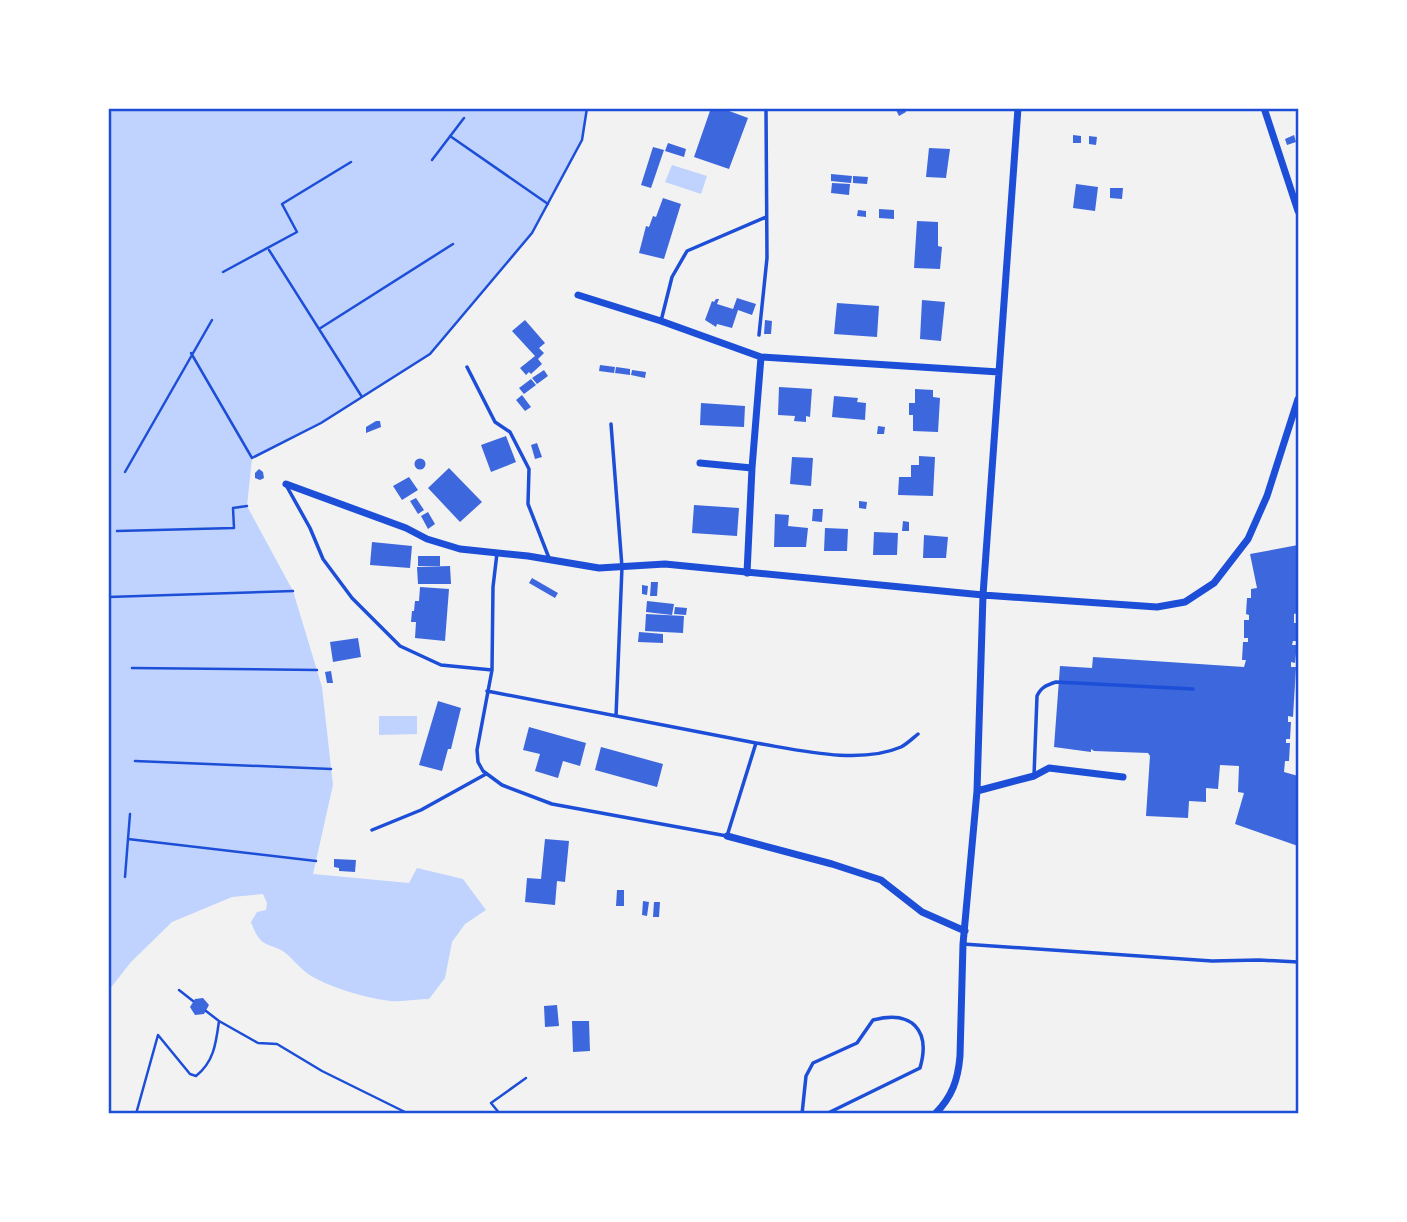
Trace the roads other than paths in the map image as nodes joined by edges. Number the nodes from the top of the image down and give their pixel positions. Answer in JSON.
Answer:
{"nodes":[{"id":1,"x":766,"y":108,"type":"edge"},
{"id":2,"x":1018,"y":108,"type":"edge"},
{"id":3,"x":1264,"y":108,"type":"edge"},
{"id":4,"x":1298,"y":211,"type":"edge"},
{"id":5,"x":766,"y":217,"type":"junction"},
{"id":6,"x":578,"y":295,"type":"dead end"},
{"id":7,"x":661,"y":321,"type":"junction"},
{"id":8,"x":759,"y":335,"type":"dead end"},
{"id":9,"x":761,"y":357,"type":"junction"},
{"id":10,"x":467,"y":367,"type":"dead end"},
{"id":11,"x":999,"y":372,"type":"junction"},
{"id":12,"x":1298,"y":399,"type":"edge"},
{"id":13,"x":611,"y":424,"type":"dead end"},
{"id":14,"x":700,"y":463,"type":"dead end"},
{"id":15,"x":751,"y":468,"type":"junction"},
{"id":16,"x":286,"y":484,"type":"joint"},
{"id":17,"x":497,"y":553,"type":"junction"},
{"id":18,"x":550,"y":560,"type":"junction"},
{"id":19,"x":622,"y":567,"type":"junction"},
{"id":20,"x":747,"y":573,"type":"junction"},
{"id":21,"x":983,"y":595,"type":"junction"},
{"id":22,"x":492,"y":670,"type":"junction"},
{"id":23,"x":1193,"y":689,"type":"dead end"},
{"id":24,"x":487,"y":691,"type":"junction"},
{"id":25,"x":616,"y":716,"type":"junction"},
{"id":26,"x":918,"y":734,"type":"dead end"},
{"id":27,"x":756,"y":743,"type":"junction"},
{"id":28,"x":486,"y":774,"type":"junction"},
{"id":29,"x":1034,"y":776,"type":"junction"},
{"id":30,"x":1123,"y":777,"type":"dead end"},
{"id":31,"x":977,"y":791,"type":"junction"},
{"id":32,"x":372,"y":830,"type":"dead end"},
{"id":33,"x":727,"y":836,"type":"junction"},
{"id":34,"x":965,"y":930,"type":"junction"},
{"id":35,"x":963,"y":944,"type":"junction"},
{"id":36,"x":1298,"y":962,"type":"edge"},
{"id":37,"x":943,"y":1110,"type":"edge"},
{"id":38,"x":802,"y":1114,"type":"edge"},
{"id":39,"x":826,"y":1114,"type":"edge"},
{"id":40,"x":934,"y":1114,"type":"edge"}],
"edges":[{"from":1,"to":5,"type":"lane"},
{"from":2,"to":11,"type":"street"},
{"from":3,"to":4,"type":"street"},
{"from":5,"to":7,"type":"lane"},
{"from":5,"to":8,"type":"lane"},
{"from":6,"to":7,"type":"street"},
{"from":7,"to":9,"type":"street"},
{"from":9,"to":11,"type":"street"},
{"from":9,"to":15,"type":"street"},
{"from":10,"to":18,"type":"lane"},
{"from":11,"to":21,"type":"street"},
{"from":12,"to":21,"type":"street"},
{"from":13,"to":19,"type":"lane"},
{"from":14,"to":15,"type":"street"},
{"from":15,"to":20,"type":"street"},
{"from":16,"to":17,"type":"street"},
{"from":16,"to":22,"type":"lane"},
{"from":17,"to":18,"type":"street"},
{"from":17,"to":22,"type":"lane"},
{"from":18,"to":19,"type":"street"},
{"from":19,"to":20,"type":"street"},
{"from":19,"to":25,"type":"lane"},
{"from":20,"to":21,"type":"street"},
{"from":21,"to":31,"type":"street"},
{"from":22,"to":24,"type":"lane"},
{"from":23,"to":29,"type":"lane"},
{"from":24,"to":25,"type":"lane"},
{"from":24,"to":28,"type":"lane"},
{"from":25,"to":27,"type":"lane"},
{"from":26,"to":27,"type":"lane"},
{"from":27,"to":33,"type":"lane"},
{"from":28,"to":32,"type":"lane"},
{"from":28,"to":33,"type":"lane"},
{"from":29,"to":30,"type":"street"},
{"from":29,"to":31,"type":"street"},
{"from":31,"to":34,"type":"street"},
{"from":33,"to":34,"type":"street"},
{"from":34,"to":35,"type":"street"},
{"from":35,"to":36,"type":"lane"},
{"from":35,"to":37,"type":"street"},
{"from":37,"to":40,"type":"street"},
{"from":38,"to":39,"type":"lane"}]}
